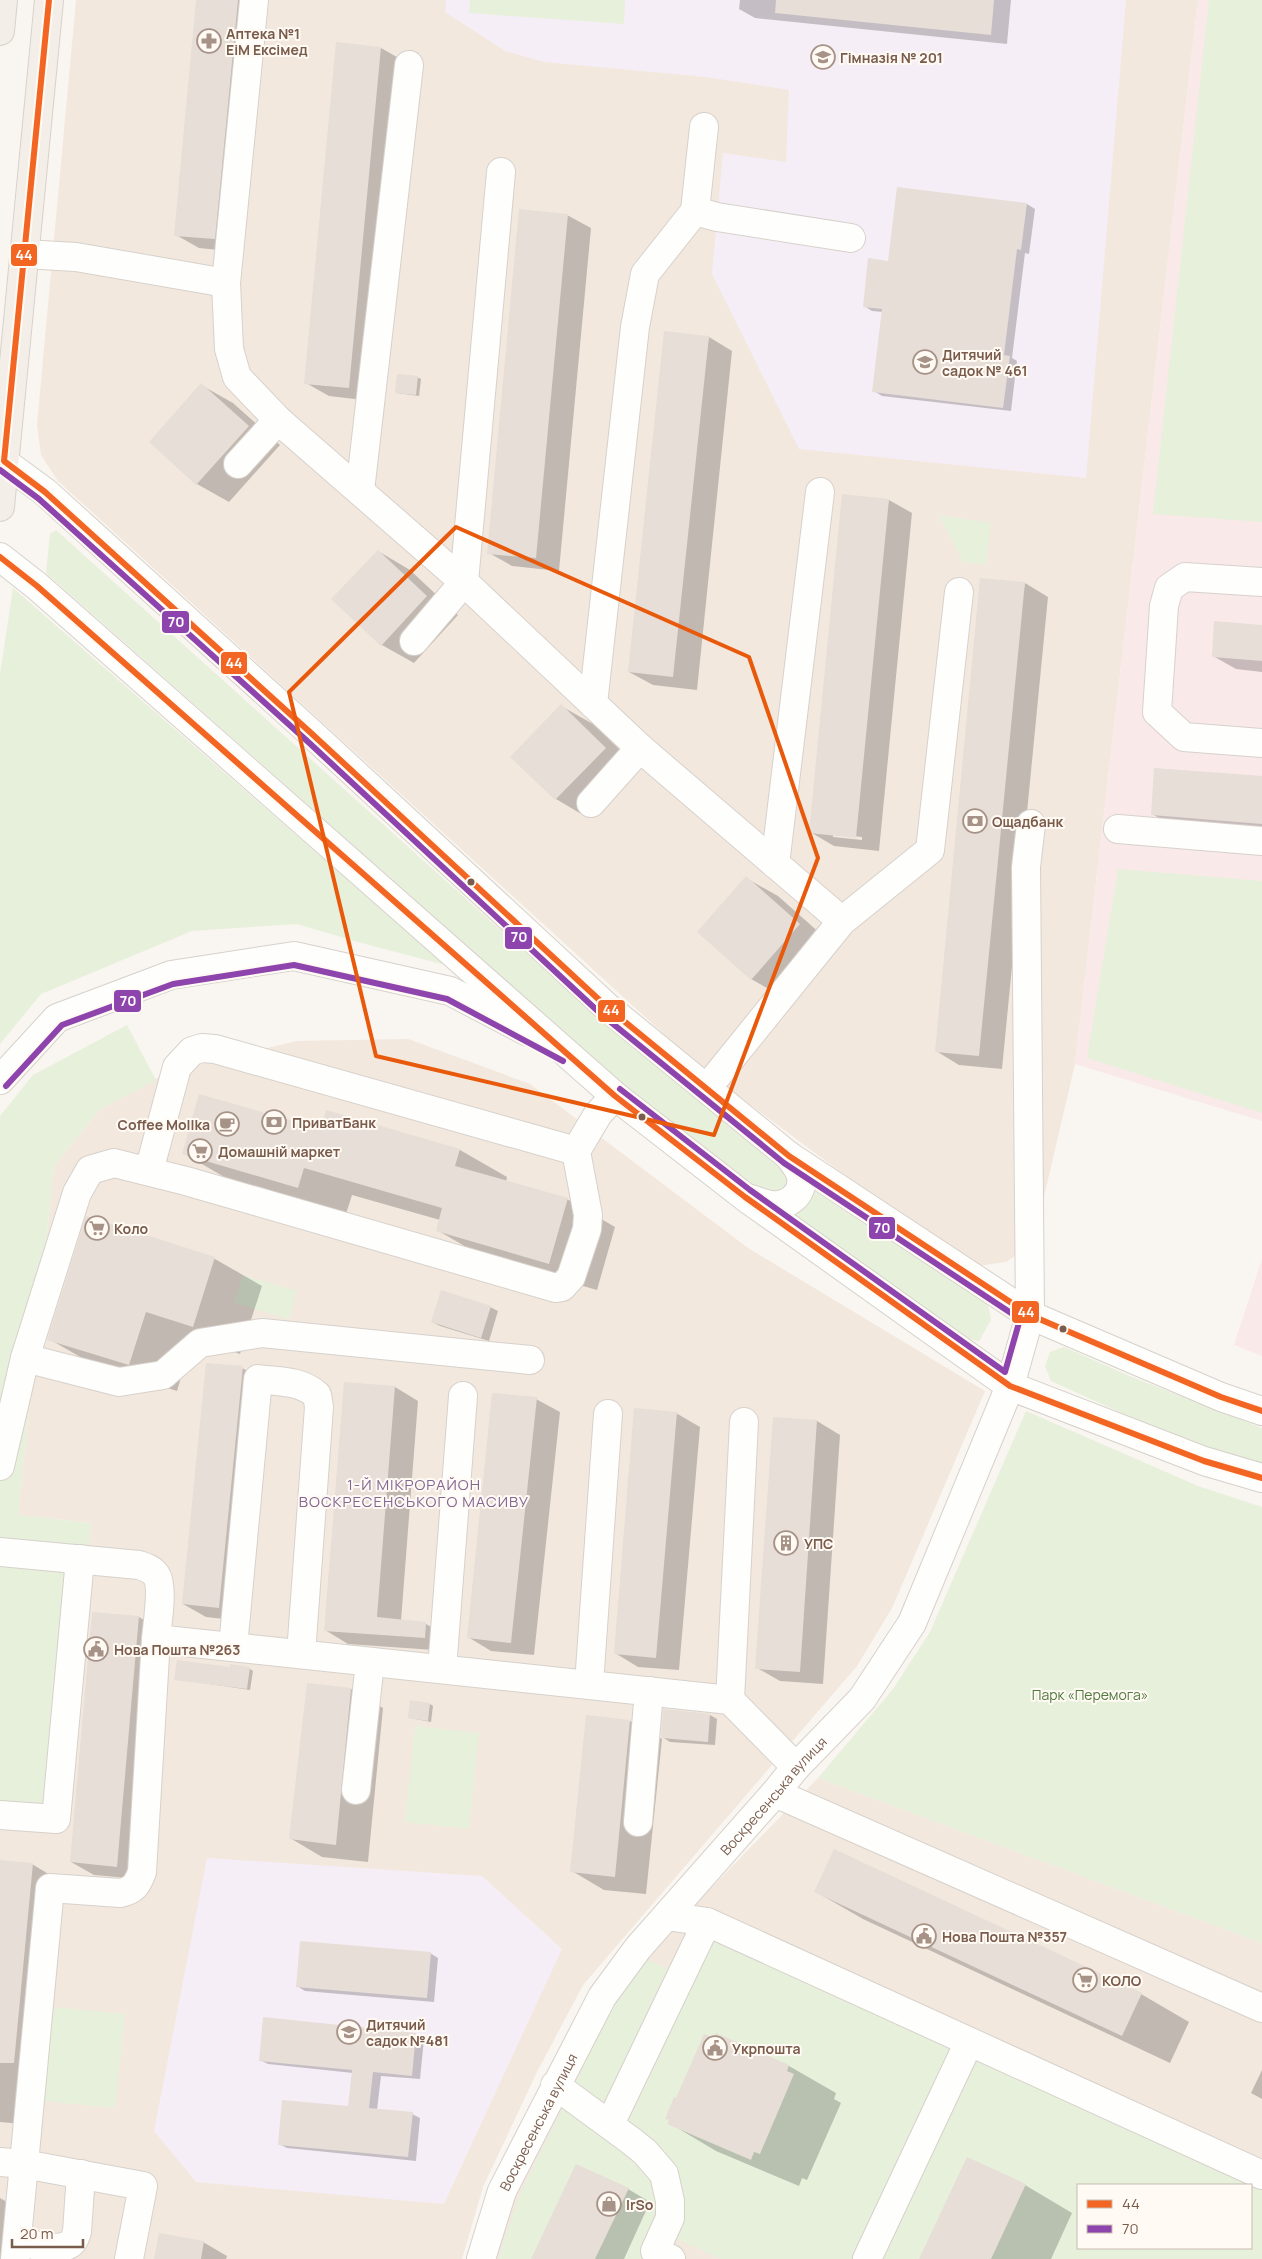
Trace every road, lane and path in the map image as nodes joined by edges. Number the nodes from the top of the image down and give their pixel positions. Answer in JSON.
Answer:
{"nodes":[{"id":1,"x":3,"y":0,"type":"edge"},
{"id":2,"x":48,"y":0,"type":"edge"},
{"id":3,"x":254,"y":0,"type":"edge"},
{"id":4,"x":0,"y":30,"type":"edge"},
{"id":5,"x":409,"y":65,"type":"dead end"},
{"id":6,"x":704,"y":127,"type":"dead end"},
{"id":7,"x":501,"y":172,"type":"dead end"},
{"id":8,"x":696,"y":211,"type":"junction"},
{"id":9,"x":851,"y":238,"type":"dead end"},
{"id":10,"x":24,"y":254,"type":"junction"},
{"id":11,"x":226,"y":283,"type":"junction"},
{"id":12,"x":278,"y":420,"type":"junction"},
{"id":13,"x":2,"y":460,"type":"edge"},
{"id":14,"x":238,"y":464,"type":"dead end"},
{"id":15,"x":360,"y":491,"type":"junction"},
{"id":16,"x":820,"y":492,"type":"dead end"},
{"id":17,"x":0,"y":507,"type":"edge"},
{"id":18,"x":0,"y":557,"type":"edge"},
{"id":19,"x":464,"y":582,"type":"junction"},
{"id":20,"x":1262,"y":582,"type":"edge"},
{"id":21,"x":959,"y":592,"type":"dead end"},
{"id":22,"x":414,"y":640,"type":"dead end"},
{"id":23,"x":593,"y":704,"type":"junction"},
{"id":24,"x":1262,"y":743,"type":"edge"},
{"id":25,"x":640,"y":748,"type":"junction"},
{"id":26,"x":591,"y":803,"type":"dead end"},
{"id":27,"x":1031,"y":824,"type":"dead end"},
{"id":28,"x":1118,"y":830,"type":"dead end"},
{"id":29,"x":1262,"y":841,"type":"edge"},
{"id":30,"x":775,"y":864,"type":"junction"},
{"id":31,"x":842,"y":921,"type":"junction"},
{"id":32,"x":567,"y":1053,"type":"junction"},
{"id":33,"x":0,"y":1080,"type":"edge"},
{"id":34,"x":707,"y":1088,"type":"junction"},
{"id":35,"x":615,"y":1096,"type":"junction"},
{"id":36,"x":576,"y":1151,"type":"junction"},
{"id":37,"x":789,"y":1156,"type":"junction"},
{"id":38,"x":149,"y":1171,"type":"junction"},
{"id":39,"x":745,"y":1197,"type":"junction"},
{"id":40,"x":1030,"y":1315,"type":"junction"},
{"id":41,"x":25,"y":1358,"type":"junction"},
{"id":42,"x":530,"y":1360,"type":"dead end"},
{"id":43,"x":1010,"y":1386,"type":"junction"},
{"id":44,"x":463,"y":1396,"type":"dead end"},
{"id":45,"x":1262,"y":1411,"type":"edge"},
{"id":46,"x":608,"y":1414,"type":"dead end"},
{"id":47,"x":744,"y":1422,"type":"dead end"},
{"id":48,"x":0,"y":1466,"type":"edge"},
{"id":49,"x":1262,"y":1478,"type":"edge"},
{"id":50,"x":0,"y":1552,"type":"edge"},
{"id":51,"x":80,"y":1559,"type":"junction"},
{"id":52,"x":156,"y":1639,"type":"junction"},
{"id":53,"x":232,"y":1647,"type":"junction"},
{"id":54,"x":301,"y":1654,"type":"junction"},
{"id":55,"x":370,"y":1662,"type":"junction"},
{"id":56,"x":442,"y":1669,"type":"junction"},
{"id":57,"x":589,"y":1684,"type":"junction"},
{"id":58,"x":649,"y":1691,"type":"junction"},
{"id":59,"x":730,"y":1700,"type":"junction"},
{"id":60,"x":796,"y":1767,"type":"junction"},
{"id":61,"x":356,"y":1790,"type":"dead end"},
{"id":62,"x":775,"y":1793,"type":"junction"},
{"id":63,"x":0,"y":1815,"type":"edge"},
{"id":64,"x":638,"y":1822,"type":"dead end"},
{"id":65,"x":666,"y":1916,"type":"junction"},
{"id":66,"x":707,"y":1922,"type":"junction"},
{"id":67,"x":1262,"y":2008,"type":"edge"},
{"id":68,"x":969,"y":2042,"type":"junction"},
{"id":69,"x":555,"y":2085,"type":"junction"},
{"id":70,"x":610,"y":2124,"type":"junction"},
{"id":71,"x":12,"y":2163,"type":"edge"},
{"id":72,"x":82,"y":2174,"type":"junction"},
{"id":73,"x":1262,"y":2176,"type":"edge"},
{"id":74,"x":16,"y":2251,"type":"edge"},
{"id":75,"x":660,"y":2256,"type":"edge"},
{"id":76,"x":129,"y":2259,"type":"edge"},
{"id":77,"x":481,"y":2259,"type":"edge"},
{"id":78,"x":867,"y":2259,"type":"edge"}],
"edges":[{"from":1,"to":4,"type":"main road"},
{"from":2,"to":10,"type":"main road"},
{"from":3,"to":11,"type":"street"},
{"from":5,"to":15,"type":"street"},
{"from":6,"to":8,"type":"street"},
{"from":7,"to":19,"type":"street"},
{"from":8,"to":9,"type":"street"},
{"from":8,"to":23,"type":"street"},
{"from":10,"to":11,"type":"street"},
{"from":10,"to":13,"type":"main road"},
{"from":11,"to":12,"type":"street"},
{"from":12,"to":14,"type":"street"},
{"from":12,"to":15,"type":"street"},
{"from":13,"to":17,"type":"main road"},
{"from":13,"to":34,"type":"street"},
{"from":15,"to":19,"type":"street"},
{"from":16,"to":30,"type":"street"},
{"from":18,"to":32,"type":"street"},
{"from":19,"to":22,"type":"street"},
{"from":19,"to":23,"type":"street"},
{"from":20,"to":24,"type":"street"},
{"from":21,"to":31,"type":"street"},
{"from":23,"to":25,"type":"street"},
{"from":25,"to":26,"type":"street"},
{"from":25,"to":30,"type":"street"},
{"from":27,"to":40,"type":"street","name":"Воскресенська вулиця"},
{"from":28,"to":29,"type":"street"},
{"from":30,"to":31,"type":"street"},
{"from":31,"to":34,"type":"street"},
{"from":32,"to":33,"type":"street"},
{"from":32,"to":35,"type":"street"},
{"from":34,"to":37,"type":"street"},
{"from":35,"to":36,"type":"street"},
{"from":35,"to":39,"type":"street"},
{"from":36,"to":38,"type":"street"},
{"from":36,"to":38,"type":"street"},
{"from":37,"to":39,"type":"street"},
{"from":37,"to":40,"type":"street"},
{"from":38,"to":41,"type":"street"},
{"from":39,"to":43,"type":"street"},
{"from":40,"to":43,"type":"street","name":"Воскресенська вулиця"},
{"from":40,"to":45,"type":"street"},
{"from":41,"to":42,"type":"street"},
{"from":41,"to":48,"type":"street"},
{"from":43,"to":49,"type":"street"},
{"from":43,"to":60,"type":"street","name":"Воскресенська вулиця"},
{"from":44,"to":56,"type":"street"},
{"from":46,"to":57,"type":"street"},
{"from":47,"to":59,"type":"street"},
{"from":50,"to":51,"type":"street"},
{"from":51,"to":52,"type":"street"},
{"from":51,"to":63,"type":"street"},
{"from":52,"to":53,"type":"street"},
{"from":52,"to":71,"type":"street"},
{"from":53,"to":54,"type":"street"},
{"from":53,"to":54,"type":"street"},
{"from":54,"to":55,"type":"street"},
{"from":55,"to":56,"type":"street"},
{"from":55,"to":61,"type":"street"},
{"from":56,"to":57,"type":"street"},
{"from":57,"to":58,"type":"street"},
{"from":58,"to":59,"type":"street"},
{"from":58,"to":64,"type":"street"},
{"from":59,"to":60,"type":"street"},
{"from":60,"to":62,"type":"street","name":"Воскресенська вулиця"},
{"from":62,"to":65,"type":"street","name":"Воскресенська вулиця"},
{"from":62,"to":67,"type":"street"},
{"from":65,"to":66,"type":"street"},
{"from":65,"to":69,"type":"street","name":"Воскресенська вулиця"},
{"from":66,"to":68,"type":"street"},
{"from":66,"to":70,"type":"street"},
{"from":68,"to":73,"type":"street"},
{"from":68,"to":78,"type":"street"},
{"from":69,"to":70,"type":"street"},
{"from":69,"to":77,"type":"street","name":"Воскресенська вулиця"},
{"from":70,"to":75,"type":"street"},
{"from":71,"to":72,"type":"street"},
{"from":71,"to":74,"type":"street"},
{"from":72,"to":74,"type":"street"},
{"from":72,"to":76,"type":"street"}]}
